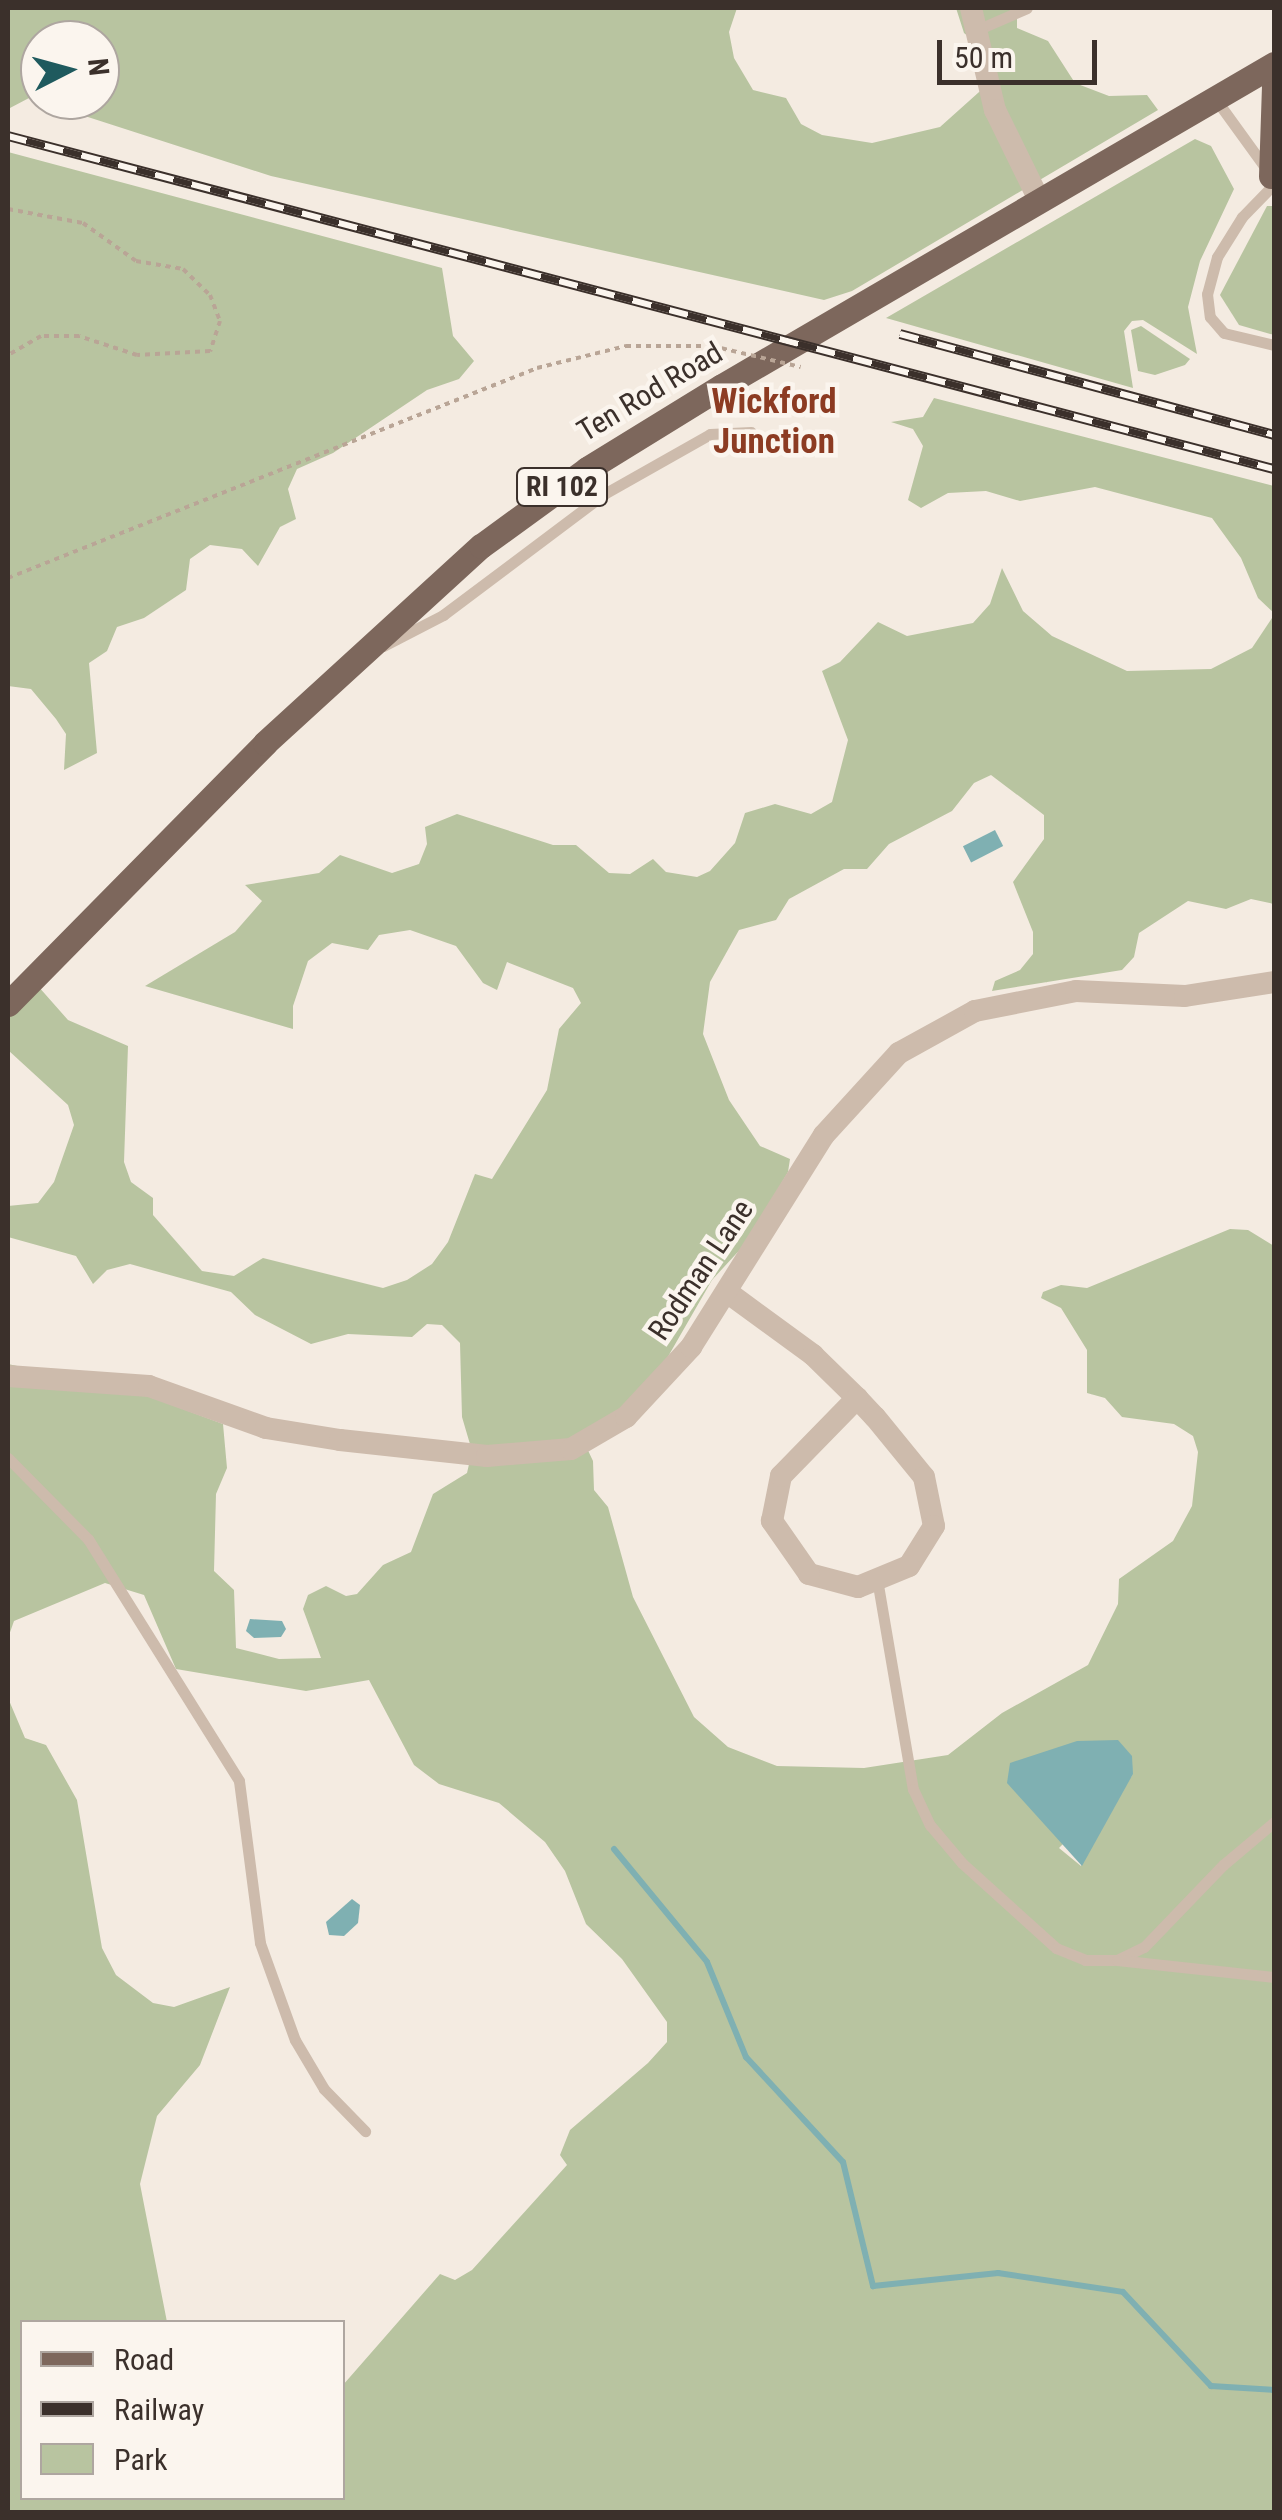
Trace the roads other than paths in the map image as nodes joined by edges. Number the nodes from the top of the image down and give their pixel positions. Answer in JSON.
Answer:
{"nodes":[{"id":1,"x":1028,"y":8,"type":"edge"},
{"id":2,"x":975,"y":18,"type":"edge"},
{"id":3,"x":1274,"y":64,"type":"edge"},
{"id":4,"x":1274,"y":86,"type":"edge"},
{"id":5,"x":1217,"y":101,"type":"junction"},
{"id":6,"x":1273,"y":180,"type":"edge"},
{"id":7,"x":1040,"y":202,"type":"junction"},
{"id":8,"x":1274,"y":345,"type":"edge"},
{"id":9,"x":752,"y":432,"type":"dead end"},
{"id":10,"x":360,"y":654,"type":"junction"},
{"id":11,"x":1274,"y":982,"type":"edge"},
{"id":12,"x":8,"y":1004,"type":"edge"},
{"id":13,"x":727,"y":1292,"type":"junction"},
{"id":14,"x":8,"y":1376,"type":"edge"},
{"id":15,"x":856,"y":1398,"type":"junction"},
{"id":16,"x":8,"y":1458,"type":"edge"},
{"id":17,"x":876,"y":1579,"type":"junction"},
{"id":18,"x":1274,"y":1822,"type":"edge"},
{"id":19,"x":1118,"y":1960,"type":"junction"},
{"id":20,"x":1274,"y":1977,"type":"edge"},
{"id":21,"x":365,"y":2132,"type":"dead end"}],
"edges":[{"from":1,"to":2,"type":"lane"},
{"from":2,"to":7,"type":"street"},
{"from":3,"to":5,"type":"main road","name":"Ten Rod Road","number":"RI 102"},
{"from":4,"to":6,"type":"main road"},
{"from":5,"to":6,"type":"lane"},
{"from":5,"to":7,"type":"main road","name":"Ten Rod Road","number":"RI 102"},
{"from":6,"to":8,"type":"lane"},
{"from":7,"to":10,"type":"main road","name":"Ten Rod Road","number":"RI 102"},
{"from":9,"to":10,"type":"lane"},
{"from":10,"to":12,"type":"main road","name":"Ten Rod Road","number":"RI 102"},
{"from":11,"to":13,"type":"street","name":"Rodman Lane"},
{"from":13,"to":14,"type":"street","name":"Rodman Lane"},
{"from":13,"to":15,"type":"street"},
{"from":15,"to":17,"type":"street"},
{"from":15,"to":17,"type":"street"},
{"from":16,"to":21,"type":"lane"},
{"from":17,"to":19,"type":"lane"},
{"from":18,"to":19,"type":"lane"},
{"from":19,"to":20,"type":"lane"}]}
